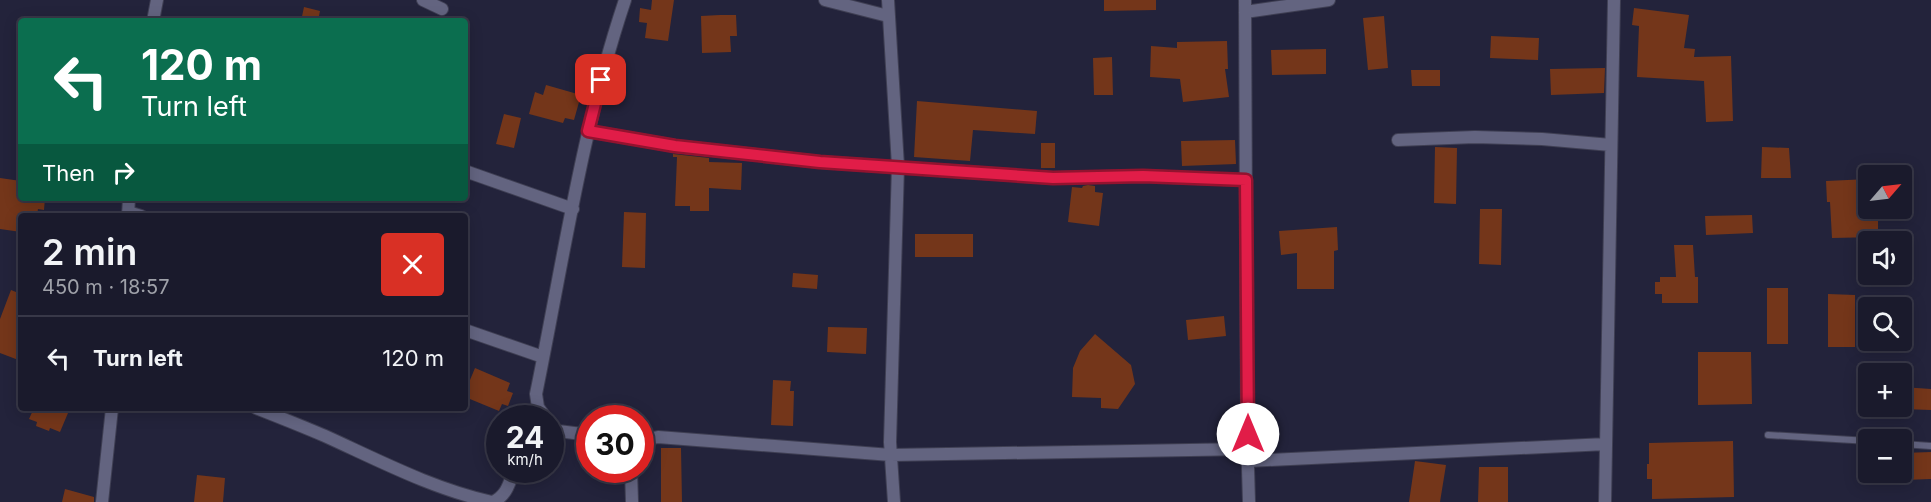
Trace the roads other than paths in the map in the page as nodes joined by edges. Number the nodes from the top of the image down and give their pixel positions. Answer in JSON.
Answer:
{"nodes":[{"id":1,"x":158,"y":0,"type":"edge"},
{"id":2,"x":423,"y":0,"type":"edge"},
{"id":3,"x":625,"y":0,"type":"edge"},
{"id":4,"x":825,"y":0,"type":"edge"},
{"id":5,"x":888,"y":0,"type":"edge"},
{"id":6,"x":1329,"y":0,"type":"edge"},
{"id":7,"x":1614,"y":0,"type":"edge"},
{"id":8,"x":1245,"y":6,"type":"edge"},
{"id":9,"x":442,"y":9,"type":"dead end"},
{"id":10,"x":888,"y":16,"type":"junction"},
{"id":11,"x":154,"y":18,"type":"edge"},
{"id":12,"x":588,"y":131,"type":"junction"},
{"id":13,"x":1398,"y":140,"type":"dead end"},
{"id":14,"x":1611,"y":145,"type":"junction"},
{"id":15,"x":897,"y":166,"type":"junction"},
{"id":16,"x":468,"y":172,"type":"edge"},
{"id":17,"x":1246,"y":180,"type":"junction"},
{"id":18,"x":573,"y":209,"type":"junction"},
{"id":19,"x":468,"y":331,"type":"edge"},
{"id":20,"x":543,"y":357,"type":"junction"},
{"id":21,"x":538,"y":405,"type":"edge"},
{"id":22,"x":112,"y":411,"type":"edge"},
{"id":23,"x":263,"y":411,"type":"edge"},
{"id":24,"x":1768,"y":435,"type":"dead end"},
{"id":25,"x":654,"y":438,"type":"edge"},
{"id":26,"x":1858,"y":440,"type":"edge"},
{"id":27,"x":1606,"y":444,"type":"junction"},
{"id":28,"x":1912,"y":445,"type":"edge"},
{"id":29,"x":1931,"y":446,"type":"edge"},
{"id":30,"x":891,"y":455,"type":"junction"},
{"id":31,"x":1248,"y":455,"type":"junction"},
{"id":32,"x":509,"y":483,"type":"edge"},
{"id":33,"x":631,"y":483,"type":"edge"},
{"id":34,"x":102,"y":502,"type":"edge"},
{"id":35,"x":493,"y":502,"type":"edge"},
{"id":36,"x":632,"y":502,"type":"edge"},
{"id":37,"x":894,"y":502,"type":"edge"},
{"id":38,"x":1250,"y":502,"type":"edge"},
{"id":39,"x":1605,"y":502,"type":"edge"}],
"edges":[{"from":1,"to":11,"type":"street"},
{"from":2,"to":9,"type":"street"},
{"from":3,"to":12,"type":"street"},
{"from":4,"to":10,"type":"street"},
{"from":5,"to":10,"type":"street"},
{"from":6,"to":8,"type":"street"},
{"from":7,"to":14,"type":"street"},
{"from":8,"to":17,"type":"street"},
{"from":10,"to":15,"type":"street"},
{"from":12,"to":15,"type":"street"},
{"from":12,"to":18,"type":"street"},
{"from":13,"to":14,"type":"street"},
{"from":14,"to":27,"type":"street"},
{"from":15,"to":17,"type":"street"},
{"from":15,"to":30,"type":"street"},
{"from":16,"to":18,"type":"street"},
{"from":17,"to":31,"type":"street"},
{"from":18,"to":20,"type":"street"},
{"from":19,"to":20,"type":"street"},
{"from":20,"to":21,"type":"street"},
{"from":22,"to":34,"type":"street"},
{"from":23,"to":35,"type":"street"},
{"from":24,"to":26,"type":"lane"},
{"from":25,"to":30,"type":"street"},
{"from":27,"to":31,"type":"street"},
{"from":27,"to":39,"type":"street"},
{"from":28,"to":29,"type":"lane"},
{"from":30,"to":31,"type":"street"},
{"from":30,"to":37,"type":"street"},
{"from":31,"to":38,"type":"street"},
{"from":32,"to":35,"type":"street"},
{"from":33,"to":36,"type":"street"}]}
